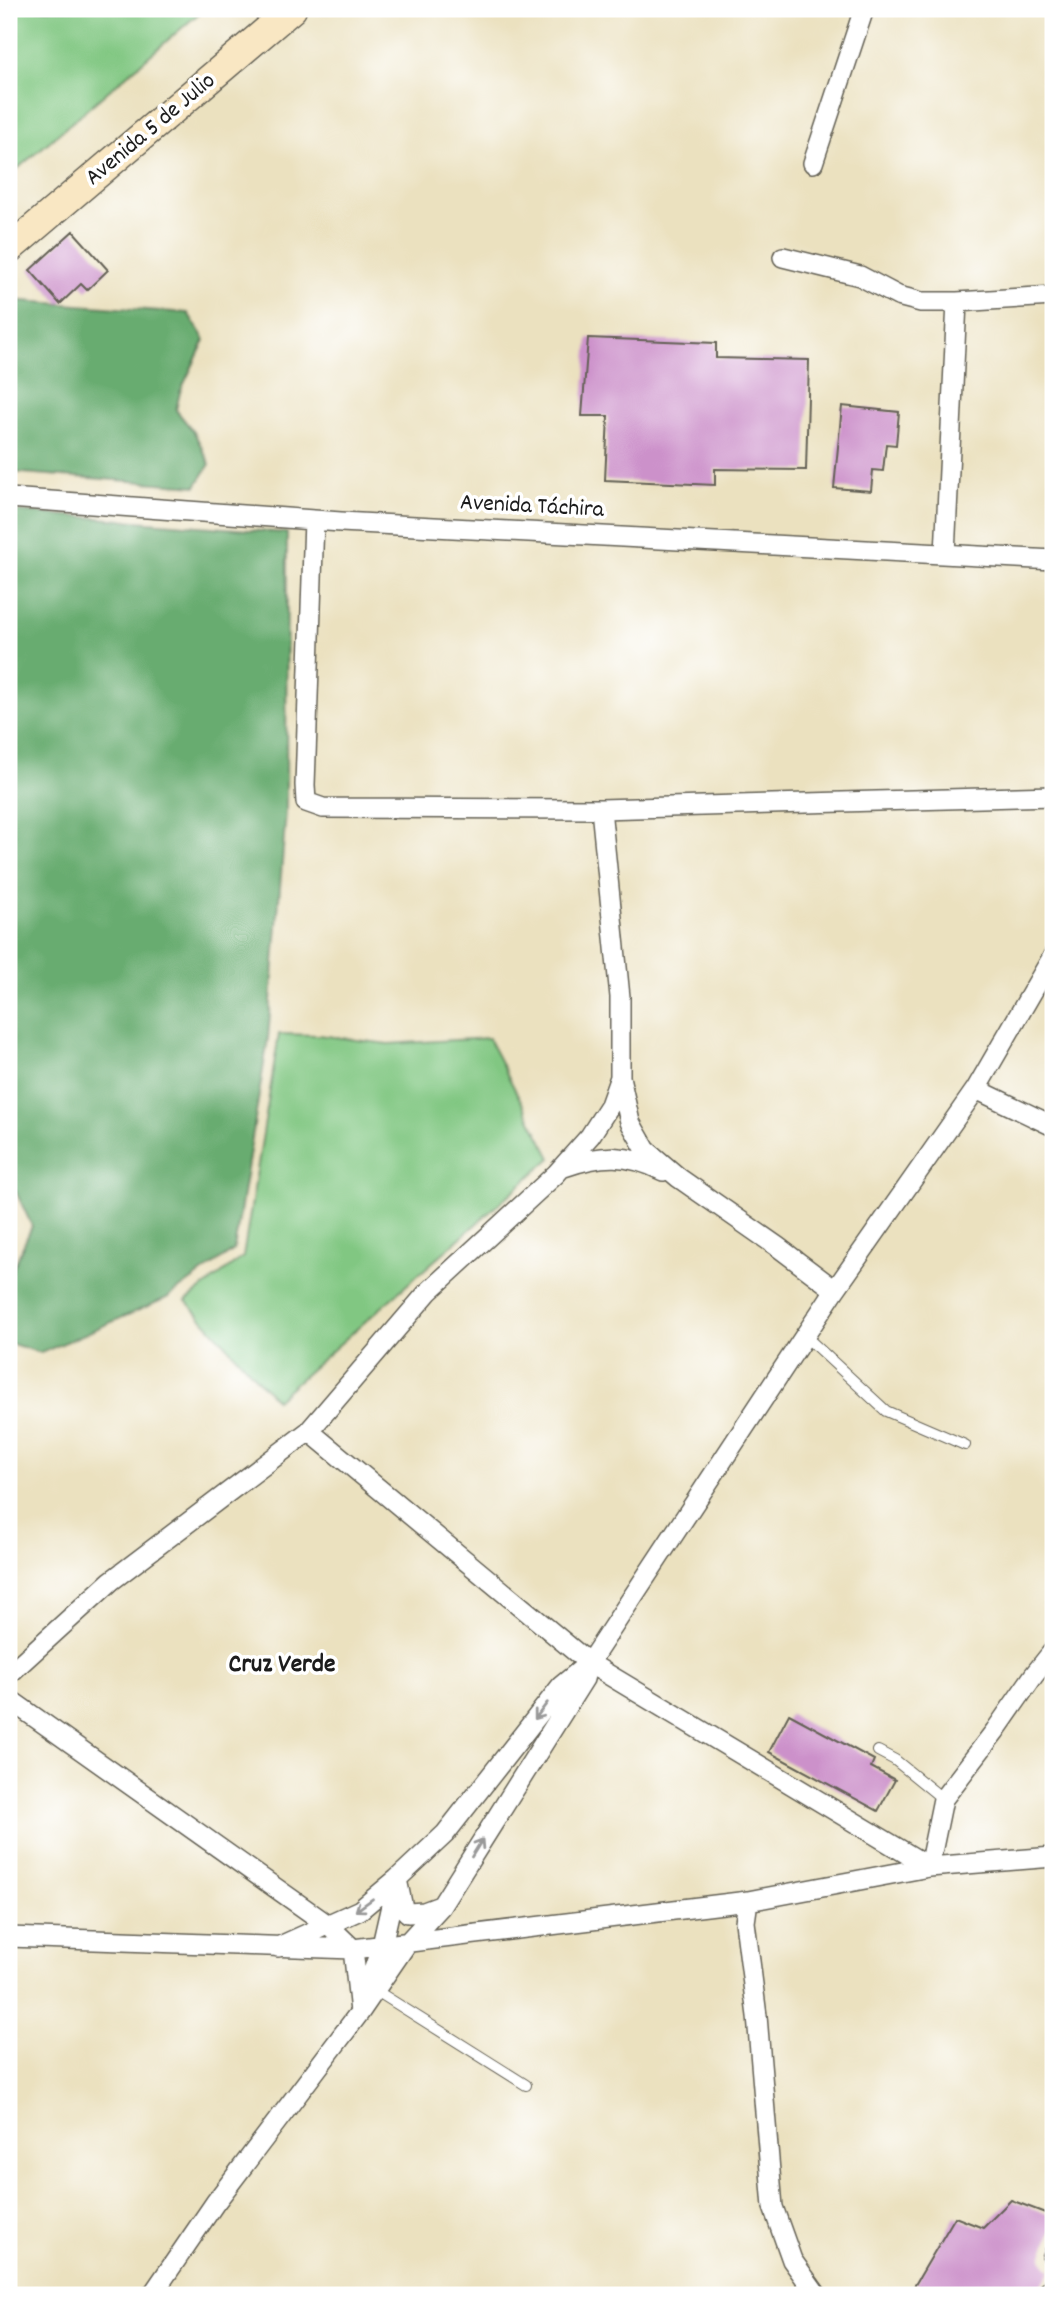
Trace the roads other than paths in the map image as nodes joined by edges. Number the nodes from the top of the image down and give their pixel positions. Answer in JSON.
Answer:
{"nodes":[{"id":1,"x":265,"y":9,"type":"edge"},
{"id":2,"x":292,"y":9,"type":"edge"},
{"id":3,"x":864,"y":9,"type":"edge"},
{"id":4,"x":813,"y":163,"type":"dead end"},
{"id":5,"x":9,"y":226,"type":"edge"},
{"id":6,"x":9,"y":249,"type":"edge"},
{"id":7,"x":783,"y":257,"type":"dead end"},
{"id":8,"x":1053,"y":296,"type":"edge"},
{"id":9,"x":957,"y":302,"type":"junction"},
{"id":10,"x":9,"y":498,"type":"edge"},
{"id":11,"x":314,"y":520,"type":"junction"},
{"id":12,"x":945,"y":554,"type":"junction"},
{"id":13,"x":1053,"y":560,"type":"edge"},
{"id":14,"x":1053,"y":796,"type":"edge"},
{"id":15,"x":601,"y":809,"type":"junction"},
{"id":16,"x":1053,"y":956,"type":"edge"},
{"id":17,"x":620,"y":1077,"type":"junction"},
{"id":18,"x":975,"y":1089,"type":"junction"},
{"id":19,"x":1053,"y":1126,"type":"edge"},
{"id":20,"x":560,"y":1169,"type":"junction"},
{"id":21,"x":679,"y":1178,"type":"junction"},
{"id":22,"x":835,"y":1290,"type":"junction"},
{"id":23,"x":805,"y":1336,"type":"junction"},
{"id":24,"x":309,"y":1431,"type":"junction"},
{"id":25,"x":965,"y":1445,"type":"dead end"},
{"id":26,"x":1053,"y":1651,"type":"edge"},
{"id":27,"x":589,"y":1663,"type":"junction"},
{"id":28,"x":9,"y":1674,"type":"edge"},
{"id":29,"x":9,"y":1699,"type":"edge"},
{"id":30,"x":878,"y":1751,"type":"dead end"},
{"id":31,"x":943,"y":1799,"type":"junction"},
{"id":32,"x":1053,"y":1857,"type":"edge"},
{"id":33,"x":929,"y":1867,"type":"junction"},
{"id":34,"x":397,"y":1879,"type":"junction"},
{"id":35,"x":283,"y":1892,"type":"junction"},
{"id":36,"x":748,"y":1901,"type":"junction"},
{"id":37,"x":441,"y":1906,"type":"junction"},
{"id":38,"x":328,"y":1925,"type":"junction"},
{"id":39,"x":9,"y":1937,"type":"edge"},
{"id":40,"x":408,"y":1942,"type":"junction"},
{"id":41,"x":382,"y":1945,"type":"junction"},
{"id":42,"x":278,"y":1947,"type":"junction"},
{"id":43,"x":353,"y":1949,"type":"junction"},
{"id":44,"x":375,"y":1990,"type":"junction"},
{"id":45,"x":359,"y":2012,"type":"junction"},
{"id":46,"x":526,"y":2085,"type":"dead end"},
{"id":47,"x":152,"y":2295,"type":"edge"},
{"id":48,"x":817,"y":2295,"type":"edge"}],
"edges":[{"from":1,"to":5,"type":"street","name":"Avenida 5 de Julio"},
{"from":2,"to":6,"type":"street","name":"Avenida 5 de Julio"},
{"from":3,"to":4,"type":"street"},
{"from":7,"to":9,"type":"street"},
{"from":8,"to":9,"type":"street"},
{"from":9,"to":12,"type":"street"},
{"from":10,"to":11,"type":"street","name":"Avenida Táchira"},
{"from":11,"to":12,"type":"street","name":"Avenida Táchira"},
{"from":11,"to":15,"type":"street"},
{"from":12,"to":13,"type":"street","name":"Avenida Táchira"},
{"from":14,"to":15,"type":"street"},
{"from":15,"to":17,"type":"street"},
{"from":16,"to":18,"type":"street"},
{"from":17,"to":20,"type":"street"},
{"from":17,"to":21,"type":"street"},
{"from":18,"to":19,"type":"street"},
{"from":18,"to":22,"type":"street"},
{"from":20,"to":21,"type":"street"},
{"from":20,"to":24,"type":"street"},
{"from":21,"to":22,"type":"street"},
{"from":22,"to":23,"type":"street"},
{"from":23,"to":25,"type":"lane"},
{"from":23,"to":27,"type":"street"},
{"from":24,"to":27,"type":"street"},
{"from":24,"to":28,"type":"street"},
{"from":26,"to":31,"type":"street"},
{"from":27,"to":33,"type":"street"},
{"from":27,"to":34,"type":"street","one_way":true},
{"from":37,"to":27,"type":"street","one_way":true},
{"from":29,"to":35,"type":"street"},
{"from":30,"to":31,"type":"lane"},
{"from":31,"to":33,"type":"street"},
{"from":32,"to":33,"type":"street"},
{"from":33,"to":36,"type":"street"},
{"from":34,"to":37,"type":"street"},
{"from":34,"to":38,"type":"street","one_way":true},
{"from":34,"to":41,"type":"street"},
{"from":35,"to":38,"type":"street"},
{"from":35,"to":42,"type":"street"},
{"from":36,"to":40,"type":"street"},
{"from":36,"to":48,"type":"street"},
{"from":37,"to":40,"type":"street"},
{"from":38,"to":42,"type":"street"},
{"from":38,"to":43,"type":"street"},
{"from":39,"to":42,"type":"street"},
{"from":40,"to":41,"type":"street"},
{"from":40,"to":44,"type":"street"},
{"from":41,"to":43,"type":"street"},
{"from":41,"to":45,"type":"street"},
{"from":42,"to":43,"type":"street"},
{"from":43,"to":45,"type":"street"},
{"from":44,"to":45,"type":"street"},
{"from":44,"to":46,"type":"lane"},
{"from":45,"to":47,"type":"street"}]}
